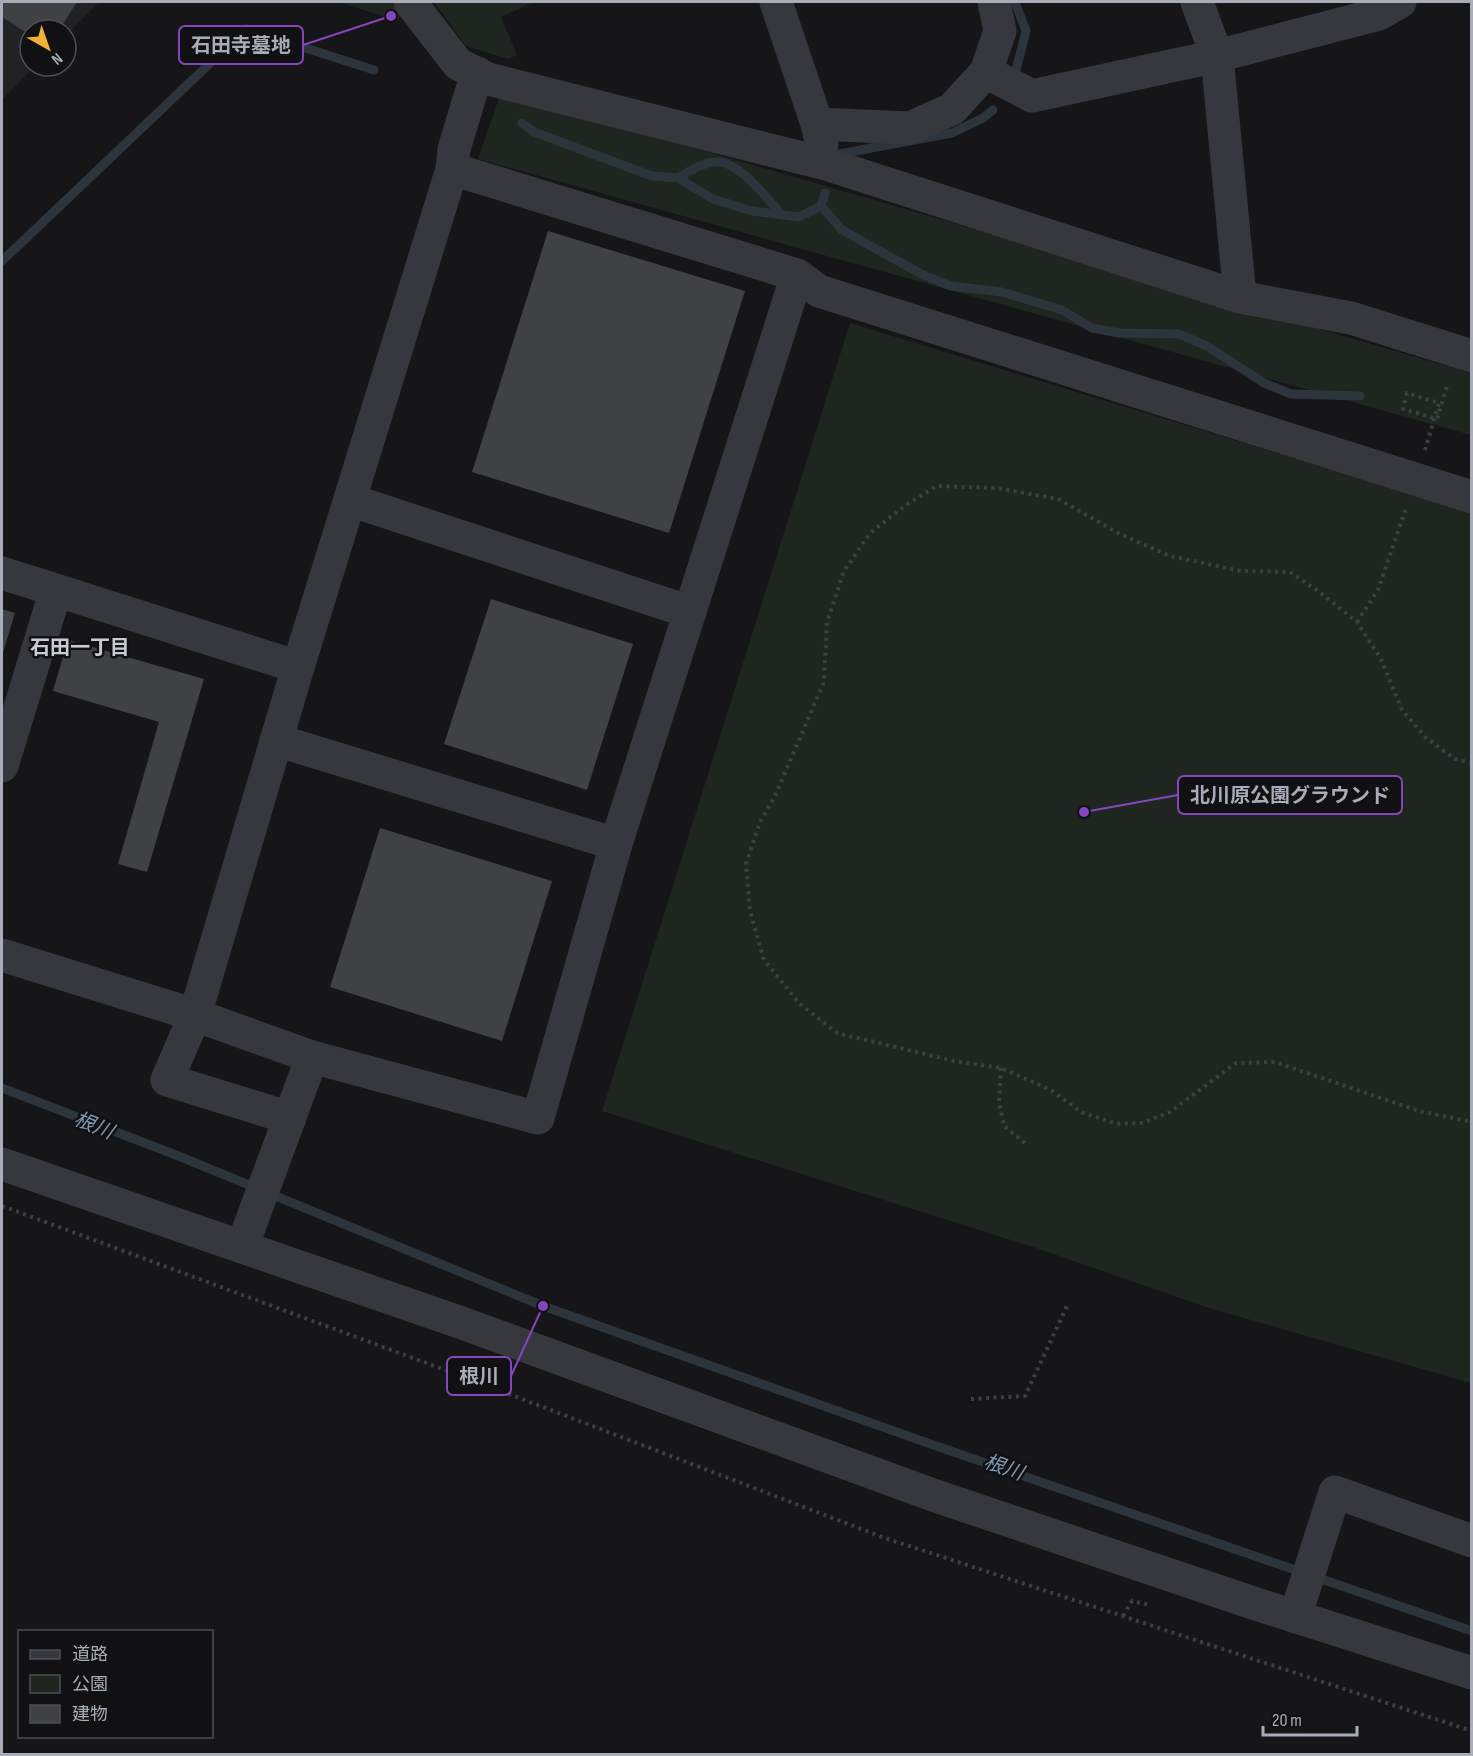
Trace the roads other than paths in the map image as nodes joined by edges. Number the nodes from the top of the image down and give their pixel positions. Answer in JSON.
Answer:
{"nodes":[{"id":1,"x":410,"y":2,"type":"edge"},
{"id":2,"x":776,"y":2,"type":"edge"},
{"id":3,"x":994,"y":2,"type":"edge"},
{"id":4,"x":1197,"y":2,"type":"edge"},
{"id":5,"x":1400,"y":2,"type":"edge"},
{"id":6,"x":1217,"y":56,"type":"junction"},
{"id":7,"x":986,"y":72,"type":"junction"},
{"id":8,"x":477,"y":73,"type":"junction"},
{"id":9,"x":817,"y":124,"type":"junction"},
{"id":10,"x":826,"y":164,"type":"junction"},
{"id":11,"x":452,"y":169,"type":"junction"},
{"id":12,"x":797,"y":275,"type":"junction"},
{"id":13,"x":1240,"y":297,"type":"junction"},
{"id":14,"x":1470,"y":347,"type":"edge"},
{"id":15,"x":1472,"y":497,"type":"edge"},
{"id":16,"x":350,"y":500,"type":"junction"},
{"id":17,"x":2,"y":573,"type":"edge"},
{"id":18,"x":56,"y":590,"type":"junction"},
{"id":19,"x":690,"y":612,"type":"junction"},
{"id":20,"x":298,"y":667,"type":"junction"},
{"id":21,"x":276,"y":740,"type":"junction"},
{"id":22,"x":2,"y":766,"type":"edge"},
{"id":23,"x":616,"y":844,"type":"junction"},
{"id":24,"x":2,"y":955,"type":"edge"},
{"id":25,"x":195,"y":1015,"type":"junction"},
{"id":26,"x":312,"y":1057,"type":"junction"},
{"id":27,"x":290,"y":1118,"type":"junction"},
{"id":28,"x":2,"y":1164,"type":"edge"},
{"id":29,"x":242,"y":1247,"type":"junction"},
{"id":30,"x":1472,"y":1541,"type":"edge"},
{"id":31,"x":1304,"y":1589,"type":"junction"},
{"id":32,"x":1472,"y":1673,"type":"edge"}],
"edges":[{"from":1,"to":8,"type":"street"},
{"from":2,"to":9,"type":"street"},
{"from":3,"to":7,"type":"street"},
{"from":4,"to":6,"type":"street"},
{"from":5,"to":6,"type":"street"},
{"from":6,"to":7,"type":"street"},
{"from":6,"to":13,"type":"street"},
{"from":7,"to":9,"type":"street"},
{"from":8,"to":10,"type":"street"},
{"from":8,"to":11,"type":"street"},
{"from":9,"to":10,"type":"street"},
{"from":10,"to":13,"type":"street"},
{"from":11,"to":12,"type":"street"},
{"from":11,"to":16,"type":"street"},
{"from":12,"to":15,"type":"street"},
{"from":12,"to":19,"type":"street"},
{"from":13,"to":14,"type":"street"},
{"from":16,"to":19,"type":"street"},
{"from":16,"to":20,"type":"street"},
{"from":17,"to":18,"type":"street"},
{"from":18,"to":20,"type":"street"},
{"from":18,"to":22,"type":"street"},
{"from":19,"to":23,"type":"street"},
{"from":20,"to":21,"type":"street"},
{"from":21,"to":23,"type":"street"},
{"from":21,"to":25,"type":"street"},
{"from":23,"to":26,"type":"street"},
{"from":24,"to":25,"type":"street"},
{"from":25,"to":26,"type":"street"},
{"from":25,"to":27,"type":"street"},
{"from":26,"to":27,"type":"street"},
{"from":27,"to":29,"type":"street"},
{"from":28,"to":29,"type":"street"},
{"from":29,"to":31,"type":"street"},
{"from":30,"to":31,"type":"street"},
{"from":31,"to":32,"type":"street"}]}
